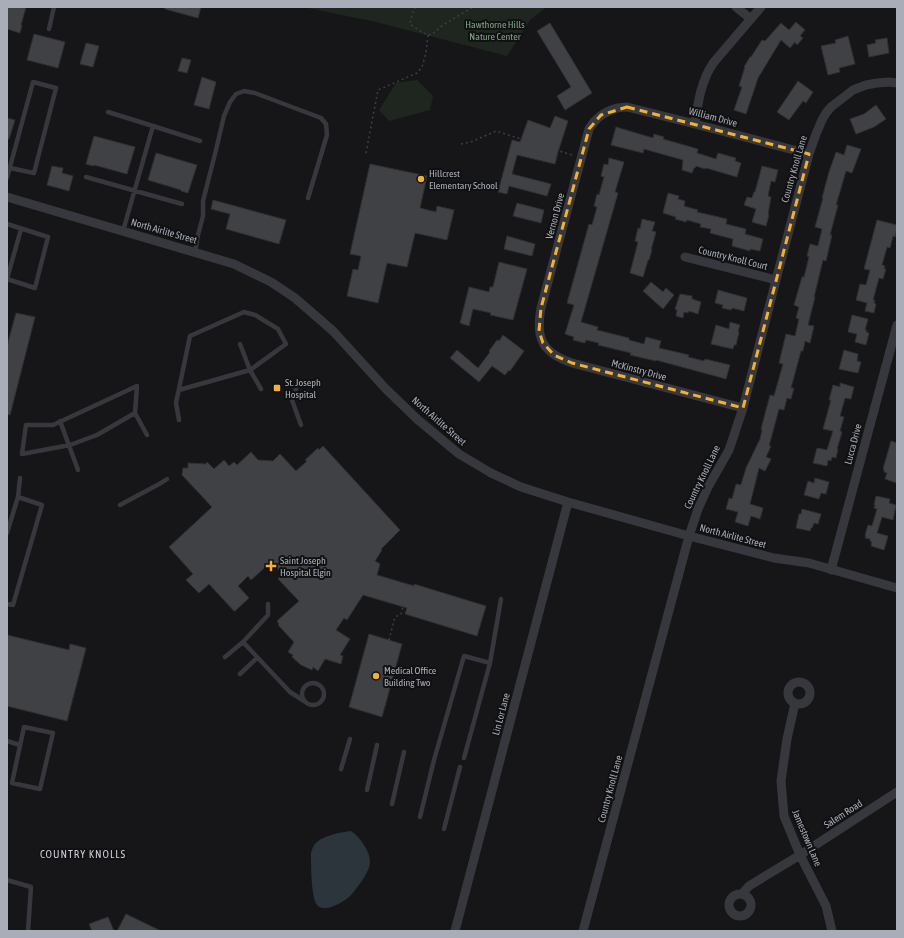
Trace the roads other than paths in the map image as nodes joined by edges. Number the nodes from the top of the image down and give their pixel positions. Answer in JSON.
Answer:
{"nodes":[{"id":1,"x":54,"y":7,"type":"edge"},
{"id":2,"x":736,"y":7,"type":"edge"},
{"id":3,"x":761,"y":7,"type":"edge"},
{"id":4,"x":751,"y":19,"type":"junction"},
{"id":5,"x":49,"y":29,"type":"dead end"},
{"id":6,"x":897,"y":83,"type":"edge"},
{"id":7,"x":611,"y":111,"type":"joint"},
{"id":8,"x":108,"y":112,"type":"dead end"},
{"id":9,"x":695,"y":124,"type":"junction"},
{"id":10,"x":153,"y":126,"type":"junction"},
{"id":11,"x":200,"y":141,"type":"dead end"},
{"id":12,"x":809,"y":154,"type":"junction"},
{"id":13,"x":10,"y":168,"type":"junction"},
{"id":14,"x":86,"y":177,"type":"dead end"},
{"id":15,"x":7,"y":178,"type":"edge"},
{"id":16,"x":135,"y":191,"type":"junction"},
{"id":17,"x":7,"y":197,"type":"edge"},
{"id":18,"x":308,"y":198,"type":"dead end"},
{"id":19,"x":182,"y":204,"type":"dead end"},
{"id":20,"x":7,"y":224,"type":"edge"},
{"id":21,"x":21,"y":229,"type":"junction"},
{"id":22,"x":123,"y":231,"type":"junction"},
{"id":23,"x":195,"y":252,"type":"junction"},
{"id":24,"x":685,"y":257,"type":"dead end"},
{"id":25,"x":7,"y":279,"type":"edge"},
{"id":26,"x":776,"y":280,"type":"junction"},
{"id":27,"x":897,"y":325,"type":"edge"},
{"id":28,"x":541,"y":337,"type":"joint"},
{"id":29,"x":240,"y":344,"type":"dead end"},
{"id":30,"x":250,"y":370,"type":"junction"},
{"id":31,"x":261,"y":389,"type":"dead end"},
{"id":32,"x":296,"y":389,"type":"dead end"},
{"id":33,"x":179,"y":390,"type":"junction"},
{"id":34,"x":743,"y":408,"type":"junction"},
{"id":35,"x":135,"y":413,"type":"junction"},
{"id":36,"x":179,"y":420,"type":"dead end"},
{"id":37,"x":60,"y":421,"type":"junction"},
{"id":38,"x":301,"y":425,"type":"dead end"},
{"id":39,"x":147,"y":435,"type":"dead end"},
{"id":40,"x":70,"y":445,"type":"junction"},
{"id":41,"x":78,"y":470,"type":"dead end"},
{"id":42,"x":20,"y":478,"type":"dead end"},
{"id":43,"x":167,"y":479,"type":"dead end"},
{"id":44,"x":18,"y":497,"type":"junction"},
{"id":45,"x":568,"y":502,"type":"junction"},
{"id":46,"x":120,"y":505,"type":"dead end"},
{"id":47,"x":7,"y":534,"type":"edge"},
{"id":48,"x":689,"y":536,"type":"junction"},
{"id":49,"x":831,"y":570,"type":"junction"},
{"id":50,"x":897,"y":588,"type":"edge"},
{"id":51,"x":501,"y":599,"type":"dead end"},
{"id":52,"x":7,"y":604,"type":"edge"},
{"id":53,"x":268,"y":604,"type":"dead end"},
{"id":54,"x":243,"y":642,"type":"junction"},
{"id":55,"x":225,"y":657,"type":"dead end"},
{"id":56,"x":257,"y":658,"type":"junction"},
{"id":57,"x":490,"y":663,"type":"junction"},
{"id":58,"x":240,"y":674,"type":"dead end"},
{"id":59,"x":304,"y":701,"type":"junction"},
{"id":60,"x":795,"y":703,"type":"dead end"},
{"id":61,"x":350,"y":738,"type":"dead end"},
{"id":62,"x":7,"y":741,"type":"edge"},
{"id":63,"x":20,"y":745,"type":"junction"},
{"id":64,"x":377,"y":745,"type":"dead end"},
{"id":65,"x":404,"y":752,"type":"dead end"},
{"id":66,"x":464,"y":758,"type":"dead end"},
{"id":67,"x":460,"y":767,"type":"dead end"},
{"id":68,"x":341,"y":769,"type":"dead end"},
{"id":69,"x":367,"y":790,"type":"dead end"},
{"id":70,"x":897,"y":792,"type":"edge"},
{"id":71,"x":392,"y":804,"type":"dead end"},
{"id":72,"x":420,"y":817,"type":"dead end"},
{"id":73,"x":444,"y":829,"type":"dead end"},
{"id":74,"x":800,"y":855,"type":"junction"},
{"id":75,"x":7,"y":880,"type":"edge"},
{"id":76,"x":742,"y":894,"type":"dead end"},
{"id":77,"x":28,"y":931,"type":"edge"},
{"id":78,"x":454,"y":931,"type":"edge"},
{"id":79,"x":583,"y":931,"type":"edge"},
{"id":80,"x":832,"y":931,"type":"edge"}],
"edges":[{"from":1,"to":5,"type":"lane"},
{"from":2,"to":4,"type":"street"},
{"from":3,"to":4,"type":"street"},
{"from":4,"to":9,"type":"street"},
{"from":6,"to":12,"type":"street","name":"Country Knoll Lane"},
{"from":7,"to":9,"type":"street","name":"William Drive"},
{"from":7,"to":28,"type":"street","name":"Vernon Drive"},
{"from":8,"to":10,"type":"lane"},
{"from":9,"to":12,"type":"street","name":"William Drive"},
{"from":10,"to":11,"type":"lane"},
{"from":10,"to":16,"type":"lane"},
{"from":12,"to":26,"type":"street","name":"Country Knoll Lane"},
{"from":13,"to":13,"type":"lane"},
{"from":13,"to":15,"type":"lane"},
{"from":14,"to":16,"type":"lane"},
{"from":16,"to":19,"type":"lane"},
{"from":16,"to":22,"type":"lane"},
{"from":17,"to":22,"type":"street","name":"North Airlite Street"},
{"from":18,"to":23,"type":"lane"},
{"from":20,"to":21,"type":"lane"},
{"from":21,"to":25,"type":"lane"},
{"from":21,"to":25,"type":"lane"},
{"from":22,"to":23,"type":"street","name":"North Airlite Street"},
{"from":23,"to":45,"type":"street","name":"North Airlite Street"},
{"from":24,"to":26,"type":"street","name":"Country Knoll Court"},
{"from":26,"to":34,"type":"street","name":"Country Knoll Lane"},
{"from":27,"to":49,"type":"street","name":"Lucca Drive"},
{"from":28,"to":34,"type":"street","name":"McKinstry Drive"},
{"from":29,"to":30,"type":"lane"},
{"from":30,"to":31,"type":"lane"},
{"from":30,"to":33,"type":"lane"},
{"from":30,"to":33,"type":"lane"},
{"from":32,"to":38,"type":"lane"},
{"from":33,"to":36,"type":"lane"},
{"from":34,"to":48,"type":"street","name":"Country Knoll Lane"},
{"from":35,"to":37,"type":"lane"},
{"from":35,"to":39,"type":"lane"},
{"from":35,"to":40,"type":"lane"},
{"from":37,"to":40,"type":"lane"},
{"from":37,"to":40,"type":"lane"},
{"from":40,"to":41,"type":"lane"},
{"from":42,"to":44,"type":"lane"},
{"from":43,"to":46,"type":"lane"},
{"from":44,"to":47,"type":"lane"},
{"from":44,"to":52,"type":"lane"},
{"from":45,"to":48,"type":"street","name":"North Airlite Street"},
{"from":45,"to":78,"type":"street","name":"Lin Lor Lane"},
{"from":48,"to":49,"type":"street","name":"North Airlite Street"},
{"from":48,"to":79,"type":"street","name":"Country Knoll Lane"},
{"from":49,"to":50,"type":"street","name":"North Airlite Street"},
{"from":51,"to":57,"type":"lane"},
{"from":53,"to":54,"type":"lane"},
{"from":54,"to":55,"type":"lane"},
{"from":54,"to":56,"type":"lane"},
{"from":56,"to":58,"type":"lane"},
{"from":56,"to":59,"type":"lane"},
{"from":57,"to":66,"type":"lane"},
{"from":57,"to":72,"type":"lane"},
{"from":59,"to":59,"type":"lane"},
{"from":60,"to":74,"type":"street","name":"Jamestown Lane"},
{"from":61,"to":68,"type":"lane"},
{"from":62,"to":63,"type":"lane"},
{"from":63,"to":63,"type":"lane"},
{"from":64,"to":69,"type":"lane"},
{"from":65,"to":71,"type":"lane"},
{"from":67,"to":73,"type":"lane"},
{"from":70,"to":74,"type":"street","name":"Salem Road"},
{"from":74,"to":76,"type":"street","name":"Salem Road"},
{"from":74,"to":80,"type":"street","name":"Jamestown Lane"},
{"from":75,"to":77,"type":"lane"}]}
